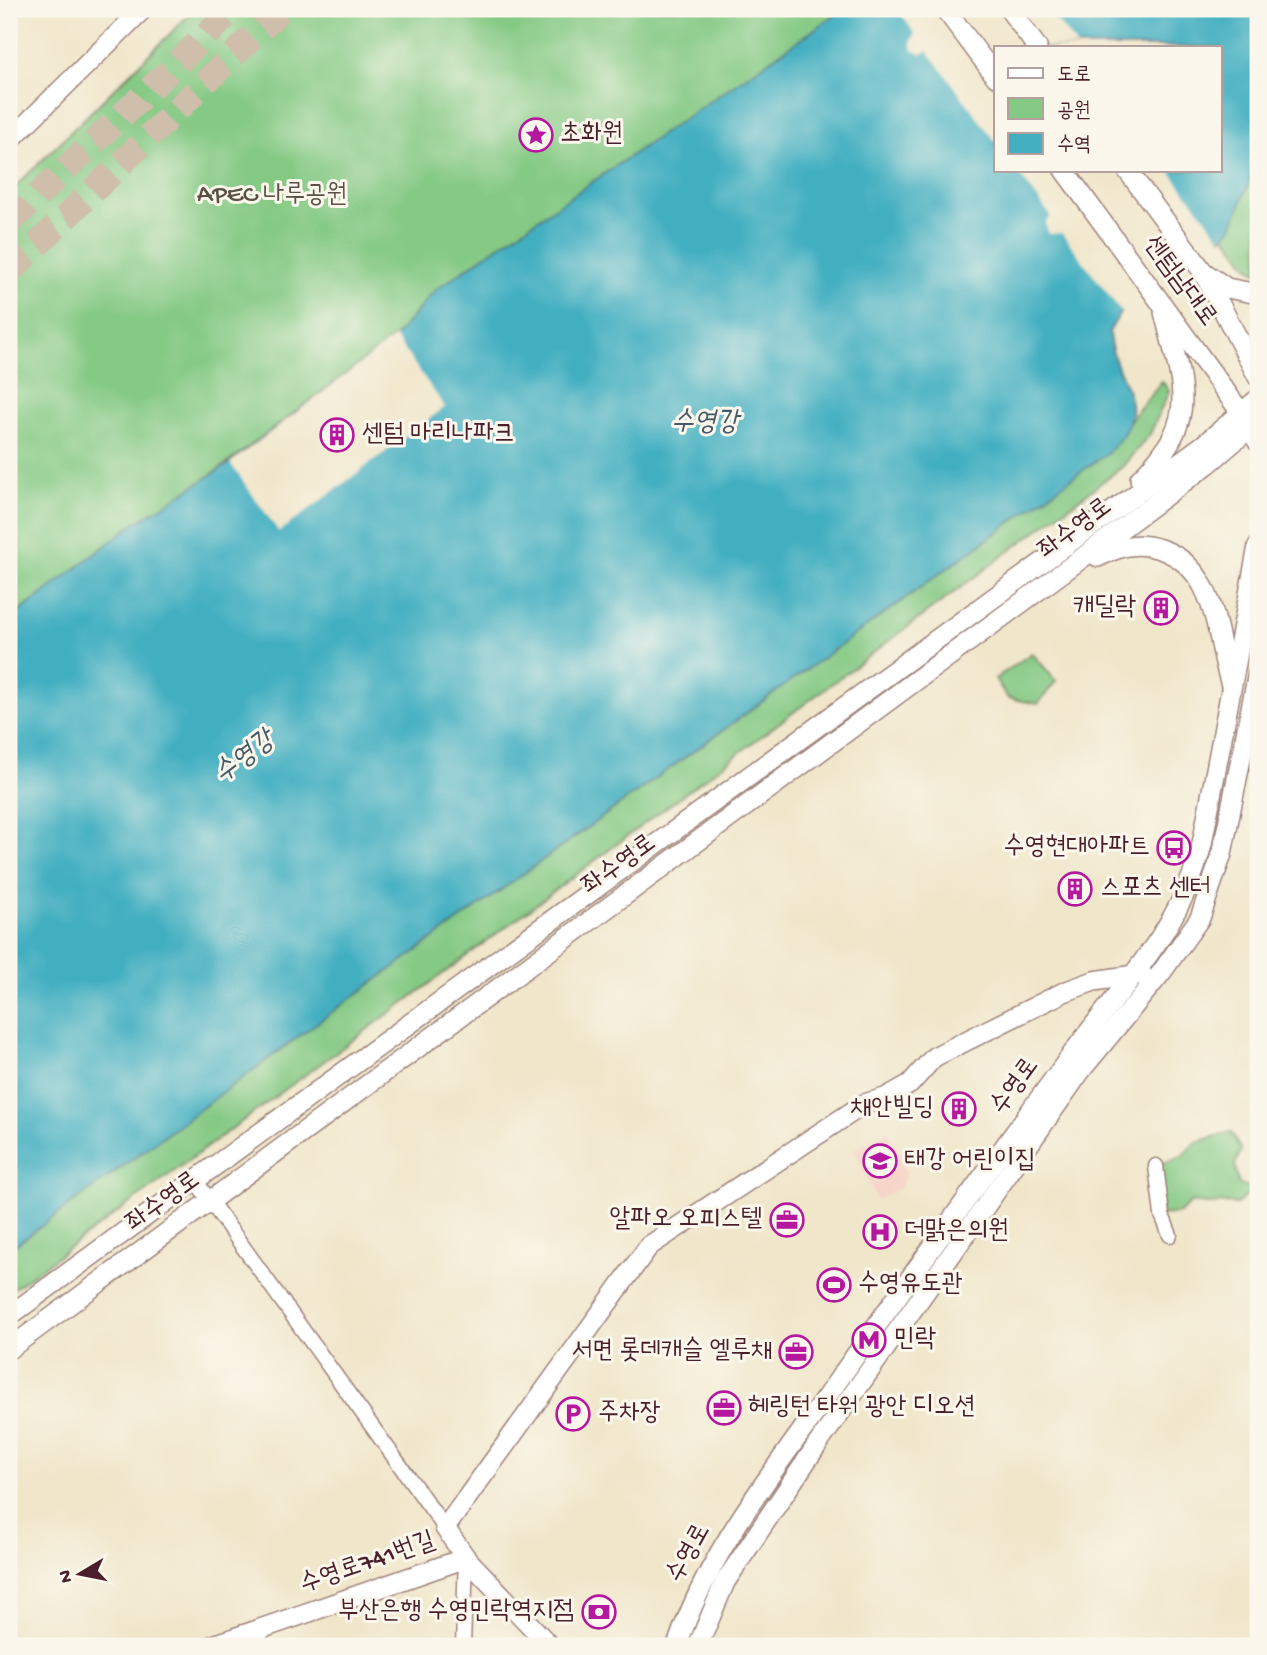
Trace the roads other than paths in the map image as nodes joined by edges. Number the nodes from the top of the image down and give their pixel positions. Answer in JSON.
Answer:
{"nodes":[{"id":1,"x":144,"y":9,"type":"edge"},
{"id":2,"x":946,"y":9,"type":"edge"},
{"id":3,"x":1009,"y":9,"type":"edge"},
{"id":4,"x":1036,"y":46,"type":"edge"},
{"id":5,"x":994,"y":74,"type":"edge"},
{"id":6,"x":9,"y":141,"type":"edge"},
{"id":7,"x":1065,"y":172,"type":"edge"},
{"id":8,"x":1128,"y":172,"type":"edge"},
{"id":9,"x":1202,"y":271,"type":"junction"},
{"id":10,"x":1258,"y":294,"type":"edge"},
{"id":11,"x":1161,"y":301,"type":"junction"},
{"id":12,"x":1258,"y":377,"type":"edge"},
{"id":13,"x":1258,"y":399,"type":"edge"},
{"id":14,"x":1252,"y":426,"type":"edge"},
{"id":15,"x":1117,"y":506,"type":"junction"},
{"id":16,"x":1258,"y":546,"type":"edge"},
{"id":17,"x":1073,"y":564,"type":"junction"},
{"id":18,"x":1258,"y":673,"type":"edge"},
{"id":19,"x":1231,"y":687,"type":"junction"},
{"id":20,"x":1161,"y":973,"type":"junction"},
{"id":21,"x":1134,"y":974,"type":"junction"},
{"id":22,"x":1156,"y":1166,"type":"dead end"},
{"id":23,"x":195,"y":1180,"type":"junction"},
{"id":24,"x":210,"y":1202,"type":"junction"},
{"id":25,"x":1170,"y":1235,"type":"dead end"},
{"id":26,"x":9,"y":1316,"type":"edge"},
{"id":27,"x":9,"y":1349,"type":"edge"},
{"id":28,"x":445,"y":1528,"type":"junction"},
{"id":29,"x":466,"y":1559,"type":"junction"},
{"id":30,"x":260,"y":1638,"type":"edge"},
{"id":31,"x":211,"y":1646,"type":"edge"},
{"id":32,"x":463,"y":1646,"type":"edge"},
{"id":33,"x":550,"y":1646,"type":"edge"},
{"id":34,"x":677,"y":1646,"type":"edge"},
{"id":35,"x":698,"y":1646,"type":"edge"}],
"edges":[{"from":1,"to":6,"type":"main road"},
{"from":2,"to":5,"type":"main road"},
{"from":3,"to":4,"type":"main road"},
{"from":7,"to":11,"type":"main road","name":"센텀남대로"},
{"from":8,"to":9,"type":"main road","name":"센텀남대로"},
{"from":9,"to":10,"type":"main road"},
{"from":9,"to":12,"type":"main road","name":"센텀남대로"},
{"from":11,"to":14,"type":"main road","name":"센텀남대로"},
{"from":11,"to":15,"type":"main road"},
{"from":13,"to":14,"type":"main road","name":"좌수영로"},
{"from":14,"to":15,"type":"main road","name":"좌수영로"},
{"from":14,"to":17,"type":"main road","name":"좌수영로"},
{"from":15,"to":23,"type":"main road","name":"좌수영로"},
{"from":16,"to":19,"type":"main road","name":"수영로"},
{"from":17,"to":19,"type":"main road"},
{"from":17,"to":24,"type":"main road","name":"좌수영로"},
{"from":18,"to":20,"type":"main road","name":"수영로"},
{"from":19,"to":21,"type":"main road","name":"수영로"},
{"from":20,"to":21,"type":"main road"},
{"from":20,"to":35,"type":"main road","name":"수영로"},
{"from":21,"to":28,"type":"main road"},
{"from":21,"to":34,"type":"main road","name":"수영로"},
{"from":22,"to":25,"type":"street"},
{"from":23,"to":24,"type":"street"},
{"from":23,"to":26,"type":"main road","name":"좌수영로"},
{"from":24,"to":27,"type":"main road","name":"좌수영로"},
{"from":24,"to":28,"type":"street"},
{"from":28,"to":29,"type":"main road"},
{"from":29,"to":30,"type":"main road","name":"수영로741번길"},
{"from":29,"to":32,"type":"street"},
{"from":29,"to":33,"type":"main road","name":"수영로741번길"},
{"from":30,"to":31,"type":"main road","name":"수영로741번길"}]}
